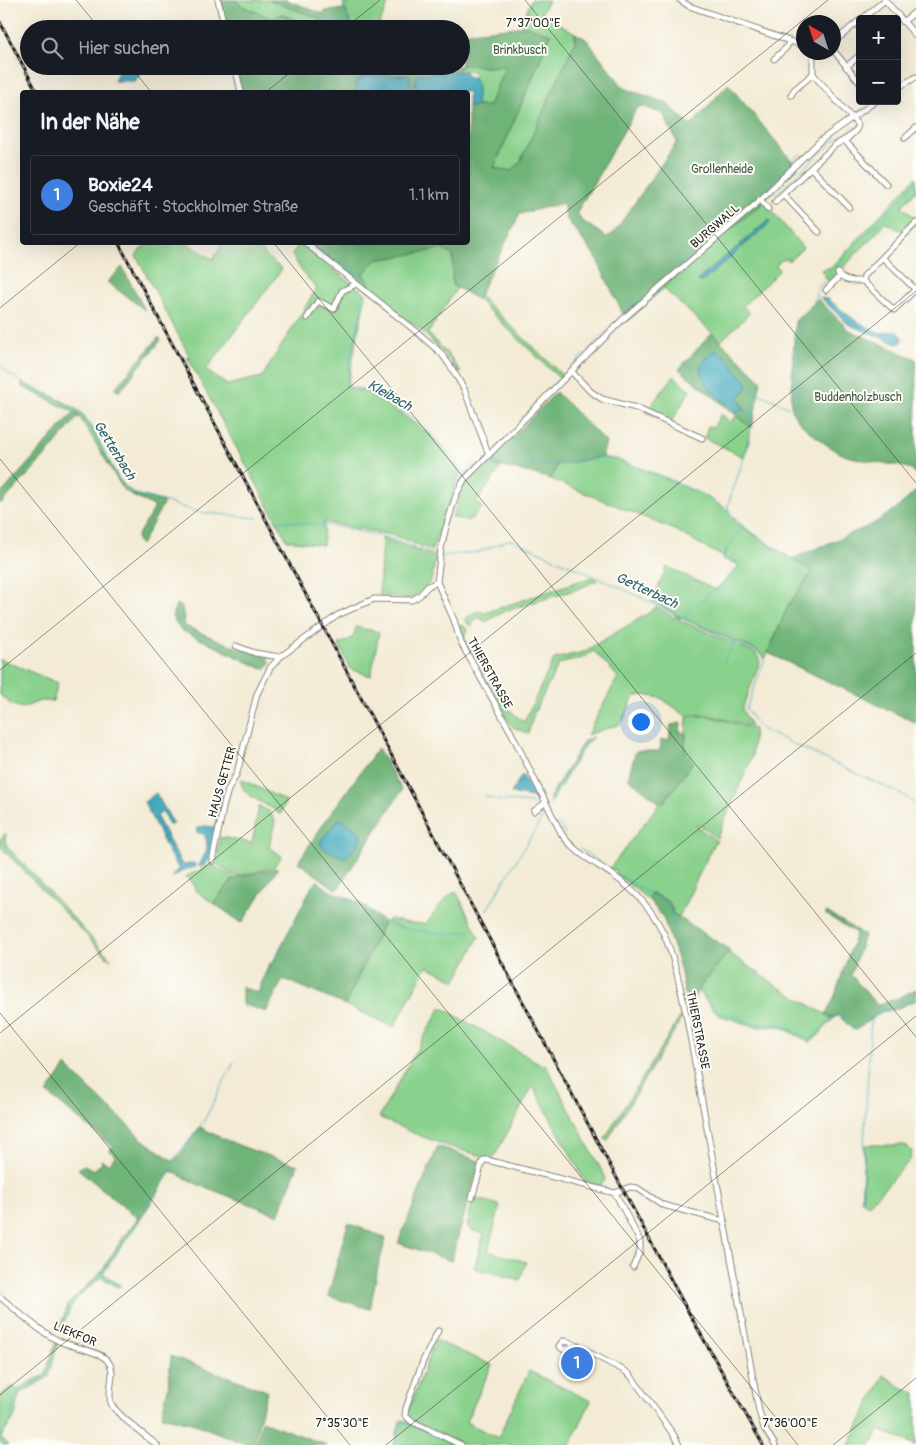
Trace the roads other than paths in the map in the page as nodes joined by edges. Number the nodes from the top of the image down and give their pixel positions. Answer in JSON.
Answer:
{"nodes":[{"id":1,"x":218,"y":0,"type":"edge"},
{"id":2,"x":680,"y":0,"type":"edge"},
{"id":3,"x":885,"y":0,"type":"edge"},
{"id":4,"x":916,"y":11,"type":"edge"},
{"id":5,"x":867,"y":15,"type":"edge"},
{"id":6,"x":224,"y":20,"type":"edge"},
{"id":7,"x":903,"y":22,"type":"junction"},
{"id":8,"x":856,"y":24,"type":"edge"},
{"id":9,"x":841,"y":36,"type":"edge"},
{"id":10,"x":916,"y":36,"type":"edge"},
{"id":11,"x":790,"y":42,"type":"junction"},
{"id":12,"x":796,"y":44,"type":"edge"},
{"id":13,"x":856,"y":58,"type":"edge"},
{"id":14,"x":774,"y":59,"type":"dead end"},
{"id":15,"x":813,"y":60,"type":"edge"},
{"id":16,"x":840,"y":60,"type":"edge"},
{"id":17,"x":846,"y":67,"type":"junction"},
{"id":18,"x":813,"y":74,"type":"junction"},
{"id":19,"x":237,"y":75,"type":"edge"},
{"id":20,"x":916,"y":77,"type":"edge"},
{"id":21,"x":856,"y":78,"type":"edge"},
{"id":22,"x":901,"y":86,"type":"edge"},
{"id":23,"x":241,"y":90,"type":"edge"},
{"id":24,"x":791,"y":94,"type":"dead end"},
{"id":25,"x":870,"y":105,"type":"edge"},
{"id":26,"x":852,"y":117,"type":"junction"},
{"id":27,"x":916,"y":128,"type":"edge"},
{"id":28,"x":905,"y":138,"type":"dead end"},
{"id":29,"x":844,"y":140,"type":"junction"},
{"id":30,"x":811,"y":168,"type":"junction"},
{"id":31,"x":886,"y":184,"type":"dead end"},
{"id":32,"x":783,"y":194,"type":"junction"},
{"id":33,"x":760,"y":199,"type":"junction"},
{"id":34,"x":775,"y":202,"type":"dead end"},
{"id":35,"x":768,"y":208,"type":"dead end"},
{"id":36,"x":849,"y":208,"type":"dead end"},
{"id":37,"x":916,"y":223,"type":"edge"},
{"id":38,"x":819,"y":232,"type":"dead end"},
{"id":39,"x":308,"y":245,"type":"edge"},
{"id":40,"x":883,"y":258,"type":"junction"},
{"id":41,"x":863,"y":281,"type":"junction"},
{"id":42,"x":356,"y":284,"type":"junction"},
{"id":43,"x":916,"y":289,"type":"edge"},
{"id":44,"x":826,"y":290,"type":"dead end"},
{"id":45,"x":307,"y":318,"type":"dead end"},
{"id":46,"x":571,"y":371,"type":"junction"},
{"id":47,"x":702,"y":438,"type":"dead end"},
{"id":48,"x":485,"y":459,"type":"junction"},
{"id":49,"x":437,"y":582,"type":"junction"},
{"id":50,"x":236,"y":646,"type":"dead end"},
{"id":51,"x":280,"y":657,"type":"junction"},
{"id":52,"x":545,"y":803,"type":"junction"},
{"id":53,"x":534,"y":811,"type":"dead end"},
{"id":54,"x":212,"y":861,"type":"dead end"},
{"id":55,"x":615,"y":1193,"type":"junction"},
{"id":56,"x":472,"y":1198,"type":"dead end"},
{"id":57,"x":724,"y":1221,"type":"junction"},
{"id":58,"x":633,"y":1267,"type":"dead end"},
{"id":59,"x":0,"y":1297,"type":"edge"},
{"id":60,"x":438,"y":1331,"type":"dead end"},
{"id":61,"x":578,"y":1346,"type":"dead end"},
{"id":62,"x":156,"y":1445,"type":"edge"},
{"id":63,"x":461,"y":1445,"type":"edge"},
{"id":64,"x":678,"y":1445,"type":"edge"},
{"id":65,"x":775,"y":1445,"type":"edge"}],
"edges":[{"from":1,"to":6,"type":"street"},
{"from":2,"to":11,"type":"street"},
{"from":3,"to":5,"type":"street"},
{"from":3,"to":7,"type":"street"},
{"from":4,"to":7,"type":"street"},
{"from":7,"to":10,"type":"street"},
{"from":8,"to":9,"type":"street"},
{"from":11,"to":12,"type":"street"},
{"from":11,"to":14,"type":"street"},
{"from":13,"to":17,"type":"street"},
{"from":15,"to":18,"type":"street"},
{"from":16,"to":17,"type":"street"},
{"from":17,"to":21,"type":"street"},
{"from":18,"to":24,"type":"street"},
{"from":18,"to":26,"type":"street"},
{"from":19,"to":23,"type":"street"},
{"from":20,"to":22,"type":"street"},
{"from":25,"to":26,"type":"street","name":"BURGWALL"},
{"from":26,"to":29,"type":"street"},
{"from":26,"to":33,"type":"street","name":"BURGWALL"},
{"from":27,"to":28,"type":"street"},
{"from":29,"to":30,"type":"street"},
{"from":29,"to":31,"type":"street"},
{"from":30,"to":32,"type":"street"},
{"from":30,"to":36,"type":"street"},
{"from":32,"to":34,"type":"street"},
{"from":32,"to":38,"type":"street"},
{"from":33,"to":35,"type":"street"},
{"from":33,"to":46,"type":"street","name":"BURGWALL"},
{"from":37,"to":40,"type":"street"},
{"from":39,"to":42,"type":"street"},
{"from":40,"to":41,"type":"street"},
{"from":40,"to":43,"type":"street"},
{"from":41,"to":43,"type":"street"},
{"from":41,"to":44,"type":"street"},
{"from":42,"to":45,"type":"street"},
{"from":42,"to":48,"type":"street"},
{"from":46,"to":47,"type":"street"},
{"from":46,"to":48,"type":"street","name":"BURGWALL"},
{"from":48,"to":49,"type":"street","name":"THIERSTRASSE"},
{"from":49,"to":51,"type":"street","name":"HAUS GETTER"},
{"from":49,"to":52,"type":"street","name":"THIERSTRASSE"},
{"from":50,"to":51,"type":"street"},
{"from":51,"to":54,"type":"street","name":"HAUS GETTER"},
{"from":52,"to":53,"type":"street"},
{"from":52,"to":57,"type":"street","name":"THIERSTRASSE"},
{"from":55,"to":56,"type":"street"},
{"from":55,"to":57,"type":"street"},
{"from":55,"to":58,"type":"street"},
{"from":57,"to":65,"type":"street","name":"THIERSTRASSE"},
{"from":59,"to":62,"type":"street","name":"LIEKFOR"},
{"from":60,"to":63,"type":"street"},
{"from":61,"to":64,"type":"street"}]}
